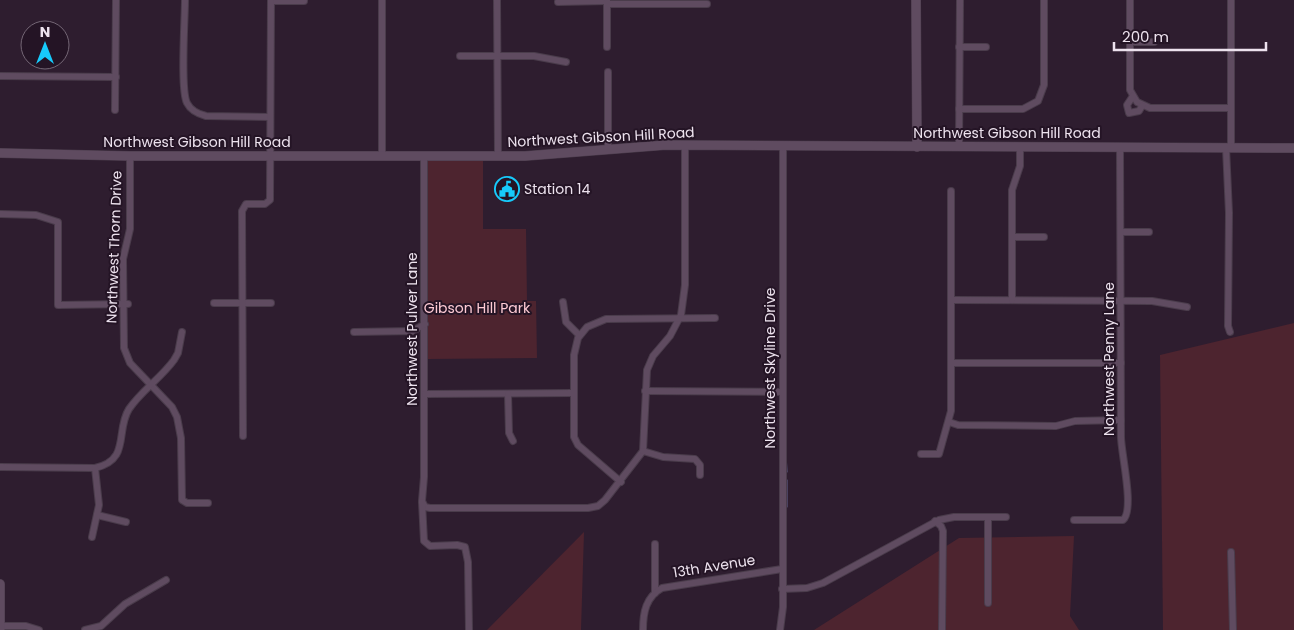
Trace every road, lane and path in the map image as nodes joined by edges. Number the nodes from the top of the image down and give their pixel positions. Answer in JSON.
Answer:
{"nodes":[{"id":1,"x":116,"y":0,"type":"edge"},
{"id":2,"x":185,"y":0,"type":"edge"},
{"id":3,"x":271,"y":0,"type":"edge"},
{"id":4,"x":382,"y":0,"type":"edge"},
{"id":5,"x":497,"y":0,"type":"edge"},
{"id":6,"x":916,"y":0,"type":"edge"},
{"id":7,"x":960,"y":0,"type":"edge"},
{"id":8,"x":1044,"y":0,"type":"edge"},
{"id":9,"x":1130,"y":0,"type":"edge"},
{"id":10,"x":1231,"y":0,"type":"edge"},
{"id":11,"x":304,"y":1,"type":"edge"},
{"id":12,"x":558,"y":2,"type":"dead end"},
{"id":13,"x":607,"y":2,"type":"edge"},
{"id":14,"x":707,"y":4,"type":"dead end"},
{"id":15,"x":1130,"y":42,"type":"junction"},
{"id":16,"x":1154,"y":42,"type":"dead end"},
{"id":17,"x":959,"y":47,"type":"junction"},
{"id":18,"x":986,"y":47,"type":"dead end"},
{"id":19,"x":607,"y":48,"type":"dead end"},
{"id":20,"x":460,"y":56,"type":"dead end"},
{"id":21,"x":497,"y":56,"type":"junction"},
{"id":22,"x":566,"y":62,"type":"dead end"},
{"id":23,"x":608,"y":72,"type":"dead end"},
{"id":24,"x":0,"y":76,"type":"edge"},
{"id":25,"x":116,"y":77,"type":"junction"},
{"id":26,"x":1231,"y":108,"type":"junction"},
{"id":27,"x":959,"y":109,"type":"junction"},
{"id":28,"x":115,"y":110,"type":"dead end"},
{"id":29,"x":270,"y":117,"type":"junction"},
{"id":30,"x":685,"y":145,"type":"junction"},
{"id":31,"x":783,"y":146,"type":"junction"},
{"id":32,"x":917,"y":147,"type":"junction"},
{"id":33,"x":959,"y":147,"type":"junction"},
{"id":34,"x":1020,"y":147,"type":"junction"},
{"id":35,"x":1120,"y":148,"type":"junction"},
{"id":36,"x":1229,"y":148,"type":"junction"},
{"id":37,"x":1294,"y":148,"type":"edge"},
{"id":38,"x":608,"y":149,"type":"junction"},
{"id":39,"x":0,"y":153,"type":"edge"},
{"id":40,"x":130,"y":156,"type":"junction"},
{"id":41,"x":270,"y":156,"type":"junction"},
{"id":42,"x":382,"y":156,"type":"junction"},
{"id":43,"x":424,"y":156,"type":"junction"},
{"id":44,"x":498,"y":156,"type":"junction"},
{"id":45,"x":951,"y":192,"type":"dead end"},
{"id":46,"x":0,"y":214,"type":"edge"},
{"id":47,"x":1121,"y":232,"type":"junction"},
{"id":48,"x":1150,"y":232,"type":"dead end"},
{"id":49,"x":1044,"y":237,"type":"dead end"},
{"id":50,"x":1012,"y":238,"type":"junction"},
{"id":51,"x":951,"y":300,"type":"junction"},
{"id":52,"x":1012,"y":300,"type":"junction"},
{"id":53,"x":1121,"y":300,"type":"junction"},
{"id":54,"x":563,"y":302,"type":"dead end"},
{"id":55,"x":214,"y":303,"type":"dead end"},
{"id":56,"x":243,"y":303,"type":"junction"},
{"id":57,"x":271,"y":303,"type":"dead end"},
{"id":58,"x":125,"y":304,"type":"junction"},
{"id":59,"x":1187,"y":307,"type":"dead end"},
{"id":60,"x":679,"y":318,"type":"junction"},
{"id":61,"x":715,"y":318,"type":"dead end"},
{"id":62,"x":424,"y":324,"type":"junction"},
{"id":63,"x":182,"y":332,"type":"dead end"},
{"id":64,"x":354,"y":332,"type":"dead end"},
{"id":65,"x":1230,"y":332,"type":"dead end"},
{"id":66,"x":579,"y":335,"type":"junction"},
{"id":67,"x":952,"y":362,"type":"junction"},
{"id":68,"x":1121,"y":363,"type":"junction"},
{"id":69,"x":151,"y":385,"type":"junction"},
{"id":70,"x":645,"y":391,"type":"junction"},
{"id":71,"x":783,"y":392,"type":"junction"},
{"id":72,"x":573,"y":393,"type":"junction"},
{"id":73,"x":425,"y":394,"type":"junction"},
{"id":74,"x":508,"y":394,"type":"junction"},
{"id":75,"x":1121,"y":420,"type":"junction"},
{"id":76,"x":950,"y":422,"type":"junction"},
{"id":77,"x":243,"y":436,"type":"dead end"},
{"id":78,"x":514,"y":441,"type":"dead end"},
{"id":79,"x":643,"y":451,"type":"junction"},
{"id":80,"x":921,"y":454,"type":"dead end"},
{"id":81,"x":0,"y":467,"type":"edge"},
{"id":82,"x":95,"y":468,"type":"junction"},
{"id":83,"x":700,"y":475,"type":"dead end"},
{"id":84,"x":620,"y":482,"type":"junction"},
{"id":85,"x":422,"y":501,"type":"junction"},
{"id":86,"x":208,"y":503,"type":"dead end"},
{"id":87,"x":97,"y":515,"type":"junction"},
{"id":88,"x":988,"y":517,"type":"junction"},
{"id":89,"x":1006,"y":517,"type":"dead end"},
{"id":90,"x":1074,"y":520,"type":"dead end"},
{"id":91,"x":935,"y":521,"type":"junction"},
{"id":92,"x":126,"y":522,"type":"dead end"},
{"id":93,"x":92,"y":537,"type":"dead end"},
{"id":94,"x":655,"y":544,"type":"dead end"},
{"id":95,"x":1231,"y":552,"type":"dead end"},
{"id":96,"x":782,"y":569,"type":"junction"},
{"id":97,"x":166,"y":580,"type":"dead end"},
{"id":98,"x":0,"y":584,"type":"edge"},
{"id":99,"x":782,"y":589,"type":"junction"},
{"id":100,"x":654,"y":594,"type":"junction"},
{"id":101,"x":988,"y":603,"type":"dead end"},
{"id":102,"x":0,"y":626,"type":"edge"},
{"id":103,"x":0,"y":630,"type":"edge"},
{"id":104,"x":39,"y":630,"type":"edge"},
{"id":105,"x":85,"y":630,"type":"edge"},
{"id":106,"x":469,"y":630,"type":"edge"},
{"id":107,"x":643,"y":630,"type":"edge"},
{"id":108,"x":780,"y":630,"type":"edge"},
{"id":109,"x":942,"y":630,"type":"edge"},
{"id":110,"x":1233,"y":630,"type":"edge"}],
"edges":[{"from":1,"to":25,"type":"street"},
{"from":2,"to":29,"type":"street"},
{"from":3,"to":11,"type":"street"},
{"from":3,"to":29,"type":"street"},
{"from":4,"to":42,"type":"street"},
{"from":5,"to":21,"type":"street"},
{"from":6,"to":32,"type":"main road"},
{"from":7,"to":17,"type":"street"},
{"from":8,"to":27,"type":"street"},
{"from":9,"to":15,"type":"street"},
{"from":10,"to":26,"type":"street"},
{"from":12,"to":13,"type":"street"},
{"from":13,"to":14,"type":"street"},
{"from":13,"to":19,"type":"street"},
{"from":15,"to":16,"type":"street"},
{"from":15,"to":26,"type":"street"},
{"from":17,"to":18,"type":"street"},
{"from":17,"to":27,"type":"street"},
{"from":20,"to":21,"type":"street"},
{"from":21,"to":22,"type":"street"},
{"from":21,"to":44,"type":"street"},
{"from":23,"to":38,"type":"street"},
{"from":24,"to":25,"type":"street"},
{"from":25,"to":28,"type":"street"},
{"from":26,"to":36,"type":"street"},
{"from":27,"to":33,"type":"street"},
{"from":29,"to":41,"type":"street"},
{"from":30,"to":31,"type":"main road","name":"Northwest Gibson Hill Road"},
{"from":30,"to":38,"type":"main road","name":"Northwest Gibson Hill Road"},
{"from":30,"to":60,"type":"street"},
{"from":31,"to":32,"type":"main road","name":"Northwest Gibson Hill Road"},
{"from":31,"to":71,"type":"street","name":"Northwest Skyline Drive"},
{"from":32,"to":33,"type":"main road","name":"Northwest Gibson Hill Road"},
{"from":33,"to":34,"type":"main road","name":"Northwest Gibson Hill Road"},
{"from":34,"to":35,"type":"main road","name":"Northwest Gibson Hill Road"},
{"from":34,"to":50,"type":"street"},
{"from":35,"to":36,"type":"main road","name":"Northwest Gibson Hill Road"},
{"from":35,"to":47,"type":"street","name":"Northwest Penny Lane"},
{"from":36,"to":37,"type":"main road","name":"Northwest Gibson Hill Road"},
{"from":36,"to":65,"type":"street"},
{"from":38,"to":44,"type":"main road","name":"Northwest Gibson Hill Road"},
{"from":39,"to":40,"type":"main road","name":"Northwest Gibson Hill Road"},
{"from":40,"to":41,"type":"main road","name":"Northwest Gibson Hill Road"},
{"from":40,"to":58,"type":"street","name":"Northwest Thorn Drive"},
{"from":41,"to":42,"type":"main road","name":"Northwest Gibson Hill Road"},
{"from":41,"to":56,"type":"street"},
{"from":42,"to":43,"type":"main road","name":"Northwest Gibson Hill Road"},
{"from":43,"to":44,"type":"main road","name":"Northwest Gibson Hill Road"},
{"from":43,"to":62,"type":"street","name":"Northwest Pulver Lane"},
{"from":45,"to":51,"type":"street"},
{"from":46,"to":58,"type":"street"},
{"from":47,"to":48,"type":"street"},
{"from":47,"to":53,"type":"street","name":"Northwest Penny Lane"},
{"from":49,"to":50,"type":"street"},
{"from":50,"to":52,"type":"street"},
{"from":51,"to":52,"type":"street"},
{"from":51,"to":67,"type":"street"},
{"from":52,"to":53,"type":"street"},
{"from":53,"to":59,"type":"street"},
{"from":53,"to":68,"type":"street","name":"Northwest Penny Lane"},
{"from":54,"to":66,"type":"street"},
{"from":55,"to":56,"type":"street"},
{"from":56,"to":57,"type":"street"},
{"from":56,"to":77,"type":"street"},
{"from":58,"to":69,"type":"street","name":"Northwest Thorn Drive"},
{"from":60,"to":61,"type":"street"},
{"from":60,"to":66,"type":"street"},
{"from":60,"to":70,"type":"street"},
{"from":62,"to":64,"type":"street"},
{"from":62,"to":73,"type":"street","name":"Northwest Pulver Lane"},
{"from":63,"to":69,"type":"street"},
{"from":66,"to":72,"type":"street"},
{"from":67,"to":68,"type":"street"},
{"from":67,"to":76,"type":"street"},
{"from":68,"to":75,"type":"street","name":"Northwest Penny Lane"},
{"from":69,"to":82,"type":"street"},
{"from":69,"to":86,"type":"street","name":"Northwest Thorn Drive"},
{"from":70,"to":71,"type":"street"},
{"from":70,"to":79,"type":"street"},
{"from":71,"to":96,"type":"street","name":"Northwest Skyline Drive"},
{"from":72,"to":74,"type":"street"},
{"from":72,"to":84,"type":"street"},
{"from":73,"to":74,"type":"street"},
{"from":73,"to":85,"type":"street","name":"Northwest Pulver Lane"},
{"from":74,"to":78,"type":"street"},
{"from":75,"to":76,"type":"street"},
{"from":75,"to":90,"type":"street","name":"Northwest Penny Lane"},
{"from":76,"to":80,"type":"street"},
{"from":79,"to":83,"type":"street"},
{"from":79,"to":84,"type":"street"},
{"from":81,"to":82,"type":"street"},
{"from":82,"to":87,"type":"street"},
{"from":84,"to":85,"type":"street"},
{"from":85,"to":106,"type":"street","name":"Northwest Pulver Lane"},
{"from":87,"to":92,"type":"street"},
{"from":87,"to":93,"type":"street"},
{"from":88,"to":89,"type":"street"},
{"from":88,"to":91,"type":"street"},
{"from":88,"to":101,"type":"street"},
{"from":91,"to":99,"type":"street"},
{"from":91,"to":109,"type":"street"},
{"from":94,"to":100,"type":"street"},
{"from":95,"to":110,"type":"street"},
{"from":96,"to":99,"type":"street","name":"Northwest Skyline Drive"},
{"from":96,"to":100,"type":"street","name":"13th Avenue"},
{"from":97,"to":105,"type":"street"},
{"from":98,"to":102,"type":"main road"},
{"from":99,"to":108,"type":"street","name":"Northwest Skyline Drive"},
{"from":100,"to":107,"type":"street"},
{"from":102,"to":103,"type":"main road"},
{"from":102,"to":104,"type":"street"}]}
